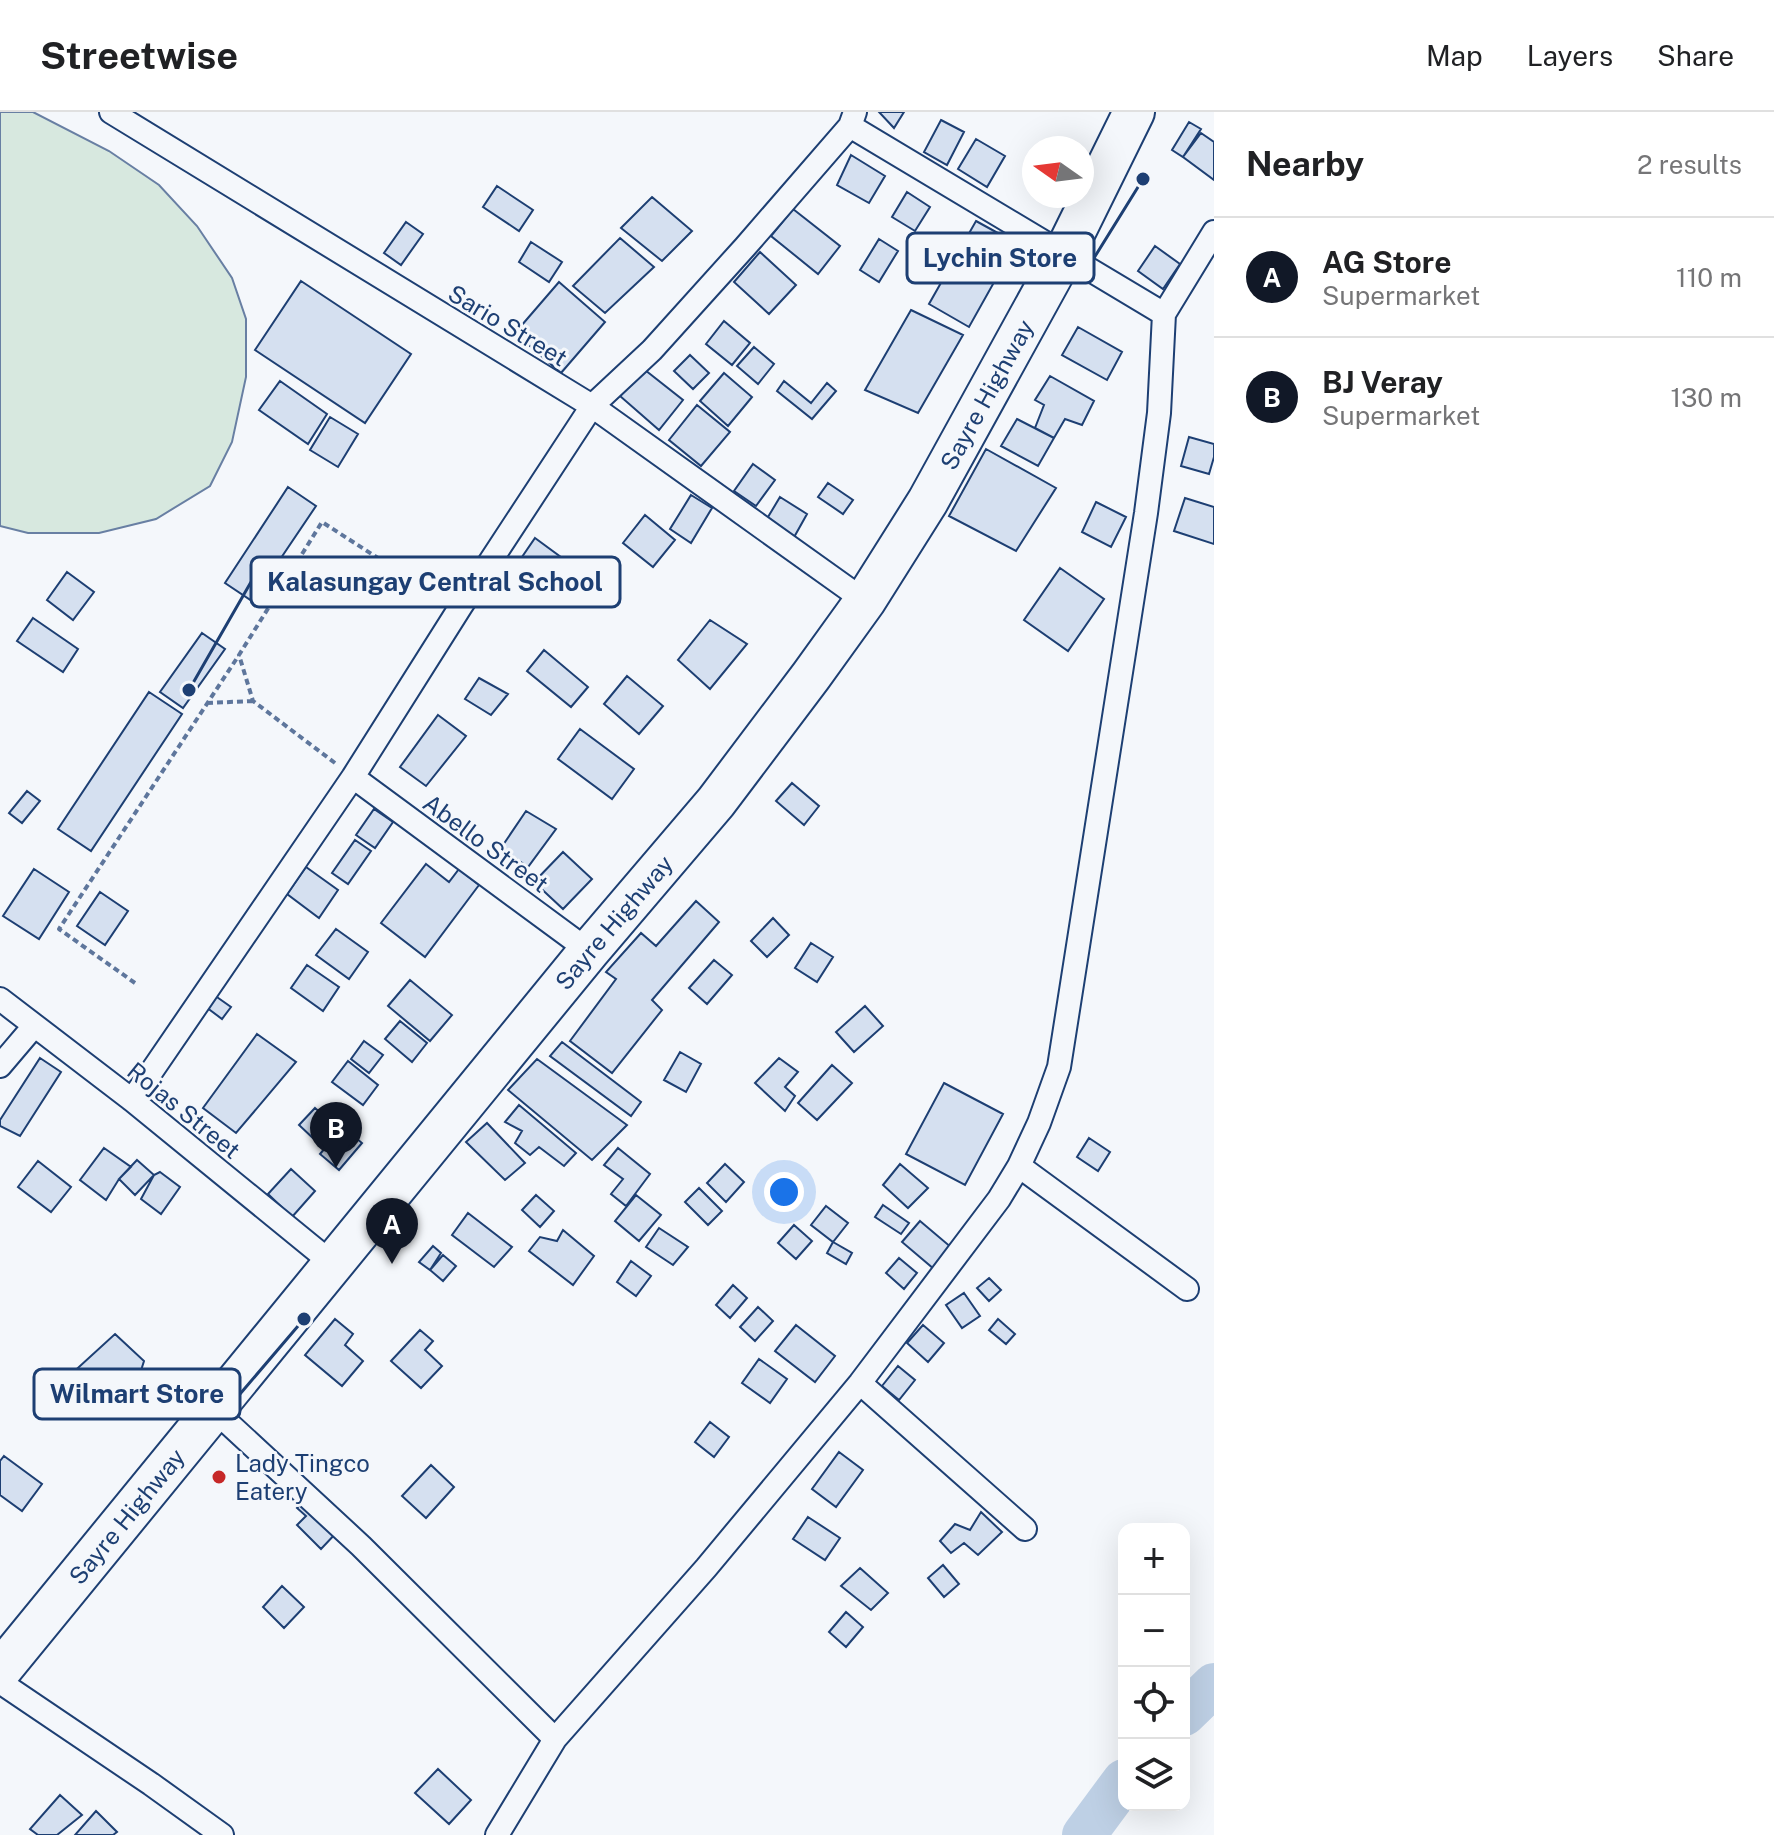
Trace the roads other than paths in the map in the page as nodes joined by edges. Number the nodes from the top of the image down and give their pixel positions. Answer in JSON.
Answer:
{"nodes":[{"id":1,"x":111,"y":112,"type":"edge"},
{"id":2,"x":1134,"y":112,"type":"edge"},
{"id":3,"x":852,"y":119,"type":"edge"},
{"id":4,"x":1214,"y":232,"type":"edge"},
{"id":5,"x":1064,"y":254,"type":"junction"},
{"id":6,"x":1164,"y":314,"type":"junction"},
{"id":7,"x":592,"y":406,"type":"junction"},
{"id":8,"x":865,"y":601,"type":"junction"},
{"id":9,"x":353,"y":777,"type":"junction"},
{"id":10,"x":589,"y":951,"type":"junction"},
{"id":11,"x":0,"y":999,"type":"edge"},
{"id":12,"x":34,"y":1026,"type":"junction"},
{"id":13,"x":0,"y":1066,"type":"edge"},
{"id":14,"x":132,"y":1100,"type":"junction"},
{"id":15,"x":1019,"y":1166,"type":"junction"},
{"id":16,"x":333,"y":1264,"type":"junction"},
{"id":17,"x":1187,"y":1289,"type":"dead end"},
{"id":18,"x":860,"y":1383,"type":"junction"},
{"id":19,"x":214,"y":1410,"type":"junction"},
{"id":20,"x":1025,"y":1529,"type":"dead end"},
{"id":21,"x":0,"y":1671,"type":"edge"},
{"id":22,"x":0,"y":1682,"type":"edge"},
{"id":23,"x":555,"y":1739,"type":"junction"},
{"id":24,"x":222,"y":1835,"type":"edge"},
{"id":25,"x":497,"y":1835,"type":"edge"}],
"edges":[{"from":1,"to":7,"type":"street","name":"Sario Street"},
{"from":2,"to":5,"type":"highway","name":"Sayre Highway"},
{"from":3,"to":5,"type":"street"},
{"from":3,"to":7,"type":"street"},
{"from":4,"to":6,"type":"street"},
{"from":5,"to":6,"type":"street"},
{"from":5,"to":8,"type":"highway","name":"Sayre Highway"},
{"from":6,"to":15,"type":"street"},
{"from":7,"to":8,"type":"street","name":"Sario Street"},
{"from":7,"to":9,"type":"street"},
{"from":8,"to":10,"type":"highway","name":"Sayre Highway"},
{"from":9,"to":10,"type":"street","name":"Abello Street"},
{"from":9,"to":14,"type":"street"},
{"from":10,"to":16,"type":"highway","name":"Sayre Highway"},
{"from":11,"to":12,"type":"street","name":"Rojas Street"},
{"from":12,"to":13,"type":"street"},
{"from":12,"to":14,"type":"street","name":"Rojas Street"},
{"from":14,"to":16,"type":"street","name":"Rojas Street"},
{"from":15,"to":17,"type":"street"},
{"from":15,"to":18,"type":"street"},
{"from":16,"to":19,"type":"highway","name":"Sayre Highway"},
{"from":18,"to":20,"type":"street"},
{"from":18,"to":23,"type":"street"},
{"from":19,"to":21,"type":"highway","name":"Sayre Highway"},
{"from":19,"to":23,"type":"street"},
{"from":22,"to":24,"type":"street"},
{"from":23,"to":25,"type":"street"}]}
